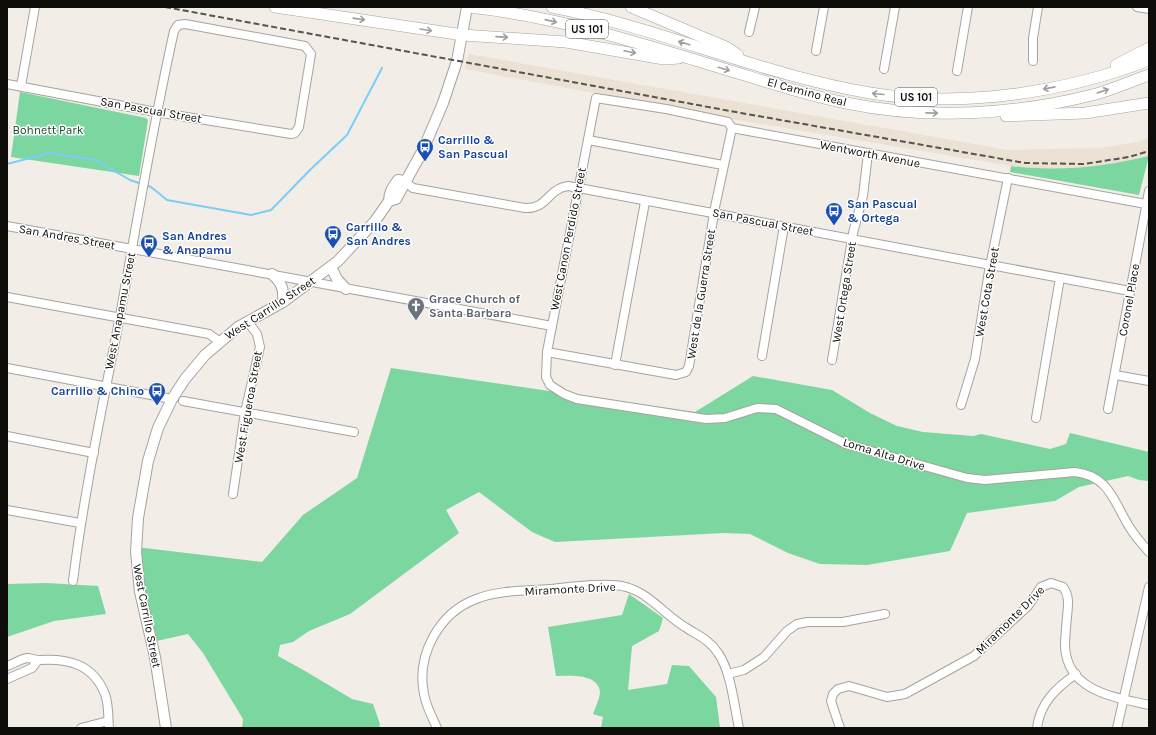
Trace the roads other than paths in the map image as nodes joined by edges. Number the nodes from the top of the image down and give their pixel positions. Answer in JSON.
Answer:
{"nodes":[{"id":1,"x":35,"y":7,"type":"edge"},
{"id":2,"x":275,"y":7,"type":"edge"},
{"id":3,"x":468,"y":7,"type":"edge"},
{"id":4,"x":552,"y":7,"type":"edge"},
{"id":5,"x":631,"y":7,"type":"edge"},
{"id":6,"x":755,"y":7,"type":"edge"},
{"id":7,"x":824,"y":7,"type":"edge"},
{"id":8,"x":896,"y":7,"type":"edge"},
{"id":9,"x":968,"y":7,"type":"edge"},
{"id":10,"x":1038,"y":7,"type":"edge"},
{"id":11,"x":1137,"y":7,"type":"edge"},
{"id":12,"x":1149,"y":9,"type":"edge"},
{"id":13,"x":749,"y":32,"type":"dead end"},
{"id":14,"x":463,"y":35,"type":"junction"},
{"id":15,"x":1149,"y":48,"type":"edge"},
{"id":16,"x":816,"y":51,"type":"dead end"},
{"id":17,"x":686,"y":58,"type":"junction"},
{"id":18,"x":1033,"y":60,"type":"dead end"},
{"id":19,"x":1149,"y":60,"type":"edge"},
{"id":20,"x":748,"y":62,"type":"junction"},
{"id":21,"x":884,"y":69,"type":"dead end"},
{"id":22,"x":957,"y":71,"type":"dead end"},
{"id":23,"x":1149,"y":75,"type":"edge"},
{"id":24,"x":1087,"y":80,"type":"junction"},
{"id":25,"x":7,"y":84,"type":"edge"},
{"id":26,"x":21,"y":86,"type":"junction"},
{"id":27,"x":596,"y":98,"type":"joint"},
{"id":28,"x":1149,"y":103,"type":"edge"},
{"id":29,"x":156,"y":112,"type":"junction"},
{"id":30,"x":982,"y":113,"type":"junction"},
{"id":31,"x":732,"y":128,"type":"junction"},
{"id":32,"x":295,"y":133,"type":"joint"},
{"id":33,"x":588,"y":140,"type":"junction"},
{"id":34,"x":868,"y":153,"type":"junction"},
{"id":35,"x":724,"y":165,"type":"junction"},
{"id":36,"x":1008,"y":178,"type":"junction"},
{"id":37,"x":404,"y":181,"type":"junction"},
{"id":38,"x":578,"y":188,"type":"junction"},
{"id":39,"x":1149,"y":191,"type":"edge"},
{"id":40,"x":645,"y":202,"type":"junction"},
{"id":41,"x":1146,"y":204,"type":"junction"},
{"id":42,"x":715,"y":213,"type":"junction"},
{"id":43,"x":7,"y":226,"type":"edge"},
{"id":44,"x":784,"y":226,"type":"junction"},
{"id":45,"x":853,"y":240,"type":"junction"},
{"id":46,"x":132,"y":248,"type":"junction"},
{"id":47,"x":331,"y":266,"type":"junction"},
{"id":48,"x":991,"y":266,"type":"junction"},
{"id":49,"x":272,"y":274,"type":"junction"},
{"id":50,"x":1060,"y":278,"type":"junction"},
{"id":51,"x":311,"y":282,"type":"junction"},
{"id":52,"x":346,"y":289,"type":"junction"},
{"id":53,"x":1130,"y":291,"type":"junction"},
{"id":54,"x":7,"y":297,"type":"edge"},
{"id":55,"x":283,"y":302,"type":"junction"},
{"id":56,"x":119,"y":317,"type":"junction"},
{"id":57,"x":248,"y":322,"type":"junction"},
{"id":58,"x":552,"y":326,"type":"junction"},
{"id":59,"x":220,"y":342,"type":"junction"},
{"id":60,"x":547,"y":352,"type":"junction"},
{"id":61,"x":762,"y":356,"type":"dead end"},
{"id":62,"x":832,"y":360,"type":"dead end"},
{"id":63,"x":615,"y":365,"type":"junction"},
{"id":64,"x":7,"y":368,"type":"edge"},
{"id":65,"x":1115,"y":375,"type":"junction"},
{"id":66,"x":547,"y":381,"type":"joint"},
{"id":67,"x":1149,"y":381,"type":"edge"},
{"id":68,"x":106,"y":386,"type":"junction"},
{"id":69,"x":172,"y":399,"type":"junction"},
{"id":70,"x":183,"y":401,"type":"dead end"},
{"id":71,"x":961,"y":405,"type":"dead end"},
{"id":72,"x":1108,"y":409,"type":"dead end"},
{"id":73,"x":245,"y":412,"type":"junction"},
{"id":74,"x":1036,"y":418,"type":"dead end"},
{"id":75,"x":354,"y":432,"type":"dead end"},
{"id":76,"x":7,"y":436,"type":"edge"},
{"id":77,"x":94,"y":453,"type":"junction"},
{"id":78,"x":233,"y":494,"type":"dead end"},
{"id":79,"x":7,"y":510,"type":"edge"},
{"id":80,"x":80,"y":523,"type":"junction"},
{"id":81,"x":1149,"y":552,"type":"edge"},
{"id":82,"x":73,"y":581,"type":"dead end"},
{"id":83,"x":1149,"y":587,"type":"edge"},
{"id":84,"x":885,"y":614,"type":"dead end"},
{"id":85,"x":38,"y":660,"type":"junction"},
{"id":86,"x":7,"y":666,"type":"edge"},
{"id":87,"x":728,"y":674,"type":"junction"},
{"id":88,"x":1076,"y":674,"type":"junction"},
{"id":89,"x":7,"y":679,"type":"edge"},
{"id":90,"x":1123,"y":699,"type":"junction"},
{"id":91,"x":1149,"y":705,"type":"edge"},
{"id":92,"x":109,"y":724,"type":"edge"},
{"id":93,"x":81,"y":728,"type":"edge"},
{"id":94,"x":166,"y":728,"type":"edge"},
{"id":95,"x":437,"y":728,"type":"edge"},
{"id":96,"x":739,"y":728,"type":"edge"},
{"id":97,"x":840,"y":728,"type":"edge"},
{"id":98,"x":1037,"y":728,"type":"edge"},
{"id":99,"x":1118,"y":728,"type":"edge"}],
"edges":[{"from":1,"to":26,"type":"street"},
{"from":2,"to":14,"type":"highway","one_way":true},
{"from":3,"to":14,"type":"main road","name":"West Carrillo Street"},
{"from":3,"to":17,"type":"highway","name":"El Camino Real","number":"US 101","one_way":true},
{"from":20,"to":4,"type":"highway","name":"El Camino Real","number":"US 101","one_way":true},
{"from":5,"to":20,"type":"highway"},
{"from":6,"to":13,"type":"street"},
{"from":7,"to":16,"type":"street"},
{"from":8,"to":21,"type":"street"},
{"from":9,"to":22,"type":"street"},
{"from":10,"to":18,"type":"street"},
{"from":11,"to":12,"type":"street"},
{"from":14,"to":17,"type":"highway","one_way":true},
{"from":14,"to":37,"type":"main road","name":"West Carrillo Street"},
{"from":15,"to":24,"type":"highway"},
{"from":17,"to":30,"type":"highway","name":"El Camino Real","number":"US 101","one_way":true},
{"from":19,"to":24,"type":"highway","name":"El Camino Real","number":"US 101"},
{"from":24,"to":20,"type":"highway","name":"El Camino Real","number":"US 101","one_way":true},
{"from":30,"to":23,"type":"highway","name":"El Camino Real","number":"US 101","one_way":true},
{"from":25,"to":26,"type":"street","name":"San Pascual Street"},
{"from":26,"to":29,"type":"street","name":"San Pascual Street"},
{"from":27,"to":31,"type":"street","name":"Wentworth Avenue"},
{"from":27,"to":33,"type":"street","name":"West Canon Perdido Street"},
{"from":28,"to":30,"type":"highway"},
{"from":29,"to":32,"type":"street","name":"San Pascual Street"},
{"from":29,"to":32,"type":"street","name":"West Anapamu Street"},
{"from":29,"to":46,"type":"street","name":"West Anapamu Street"},
{"from":31,"to":34,"type":"street","name":"Wentworth Avenue"},
{"from":31,"to":35,"type":"street","name":"West de la Guerra Street"},
{"from":33,"to":35,"type":"street"},
{"from":33,"to":38,"type":"street","name":"West Canon Perdido Street"},
{"from":34,"to":36,"type":"street","name":"Wentworth Avenue"},
{"from":34,"to":45,"type":"street","name":"West Ortega Street"},
{"from":35,"to":42,"type":"street","name":"West de la Guerra Street"},
{"from":36,"to":41,"type":"street","name":"Wentworth Avenue"},
{"from":36,"to":48,"type":"street","name":"West Cota Street"},
{"from":37,"to":38,"type":"street","name":"San Pascual Street"},
{"from":37,"to":47,"type":"main road","name":"West Carrillo Street"},
{"from":38,"to":40,"type":"street","name":"San Pascual Street"},
{"from":38,"to":58,"type":"street","name":"West Canon Perdido Street"},
{"from":39,"to":41,"type":"street","name":"Coronel Place"},
{"from":40,"to":42,"type":"street","name":"San Pascual Street"},
{"from":40,"to":63,"type":"street"},
{"from":41,"to":53,"type":"street","name":"Coronel Place"},
{"from":42,"to":44,"type":"street","name":"San Pascual Street"},
{"from":42,"to":63,"type":"street","name":"West de la Guerra Street"},
{"from":43,"to":46,"type":"street","name":"San Andres Street"},
{"from":44,"to":45,"type":"street","name":"San Pascual Street"},
{"from":44,"to":61,"type":"street"},
{"from":45,"to":48,"type":"street","name":"San Pascual Street"},
{"from":45,"to":62,"type":"street","name":"West Ortega Street"},
{"from":46,"to":49,"type":"street","name":"San Andres Street"},
{"from":46,"to":56,"type":"street","name":"West Anapamu Street"},
{"from":47,"to":51,"type":"main road","name":"West Carrillo Street"},
{"from":47,"to":52,"type":"main road"},
{"from":48,"to":50,"type":"street","name":"San Pascual Street"},
{"from":48,"to":71,"type":"street","name":"West Cota Street"},
{"from":49,"to":51,"type":"street","name":"San Andres Street"},
{"from":49,"to":55,"type":"main road"},
{"from":50,"to":53,"type":"street","name":"San Pascual Street"},
{"from":50,"to":74,"type":"street"},
{"from":51,"to":52,"type":"street","name":"San Andres Street"},
{"from":51,"to":55,"type":"main road","name":"West Carrillo Street"},
{"from":52,"to":58,"type":"street","name":"San Andres Street"},
{"from":53,"to":65,"type":"street","name":"Coronel Place"},
{"from":54,"to":56,"type":"street"},
{"from":55,"to":57,"type":"main road","name":"West Carrillo Street"},
{"from":56,"to":59,"type":"street"},
{"from":56,"to":68,"type":"street","name":"West Anapamu Street"},
{"from":57,"to":59,"type":"main road","name":"West Carrillo Street"},
{"from":57,"to":73,"type":"street","name":"West Figueroa Street"},
{"from":58,"to":60,"type":"street","name":"West Canon Perdido Street"},
{"from":59,"to":69,"type":"main road","name":"West Carrillo Street"},
{"from":60,"to":63,"type":"street"},
{"from":60,"to":66,"type":"street","name":"West Canon Perdido Street"},
{"from":64,"to":68,"type":"street"},
{"from":65,"to":67,"type":"street"},
{"from":65,"to":72,"type":"street","name":"Coronel Place"},
{"from":66,"to":81,"type":"street","name":"Loma Alta Drive"},
{"from":68,"to":69,"type":"street"},
{"from":68,"to":77,"type":"street","name":"West Anapamu Street"},
{"from":69,"to":94,"type":"main road","name":"West Carrillo Street"},
{"from":70,"to":73,"type":"street"},
{"from":73,"to":75,"type":"street"},
{"from":73,"to":78,"type":"street","name":"West Figueroa Street"},
{"from":76,"to":77,"type":"street"},
{"from":77,"to":80,"type":"street","name":"West Anapamu Street"},
{"from":79,"to":80,"type":"street"},
{"from":80,"to":82,"type":"street","name":"West Anapamu Street"},
{"from":83,"to":90,"type":"street"},
{"from":84,"to":87,"type":"street"},
{"from":85,"to":86,"type":"street"},
{"from":85,"to":89,"type":"street"},
{"from":85,"to":92,"type":"street"},
{"from":87,"to":95,"type":"street","name":"Miramonte Drive"},
{"from":87,"to":96,"type":"street","name":"Miramonte Drive"},
{"from":88,"to":90,"type":"street","name":"Miramonte Drive"},
{"from":88,"to":97,"type":"street","name":"Miramonte Drive"},
{"from":88,"to":98,"type":"street"},
{"from":90,"to":91,"type":"street","name":"Miramonte Drive"},
{"from":90,"to":99,"type":"street"},
{"from":92,"to":93,"type":"street"}]}
